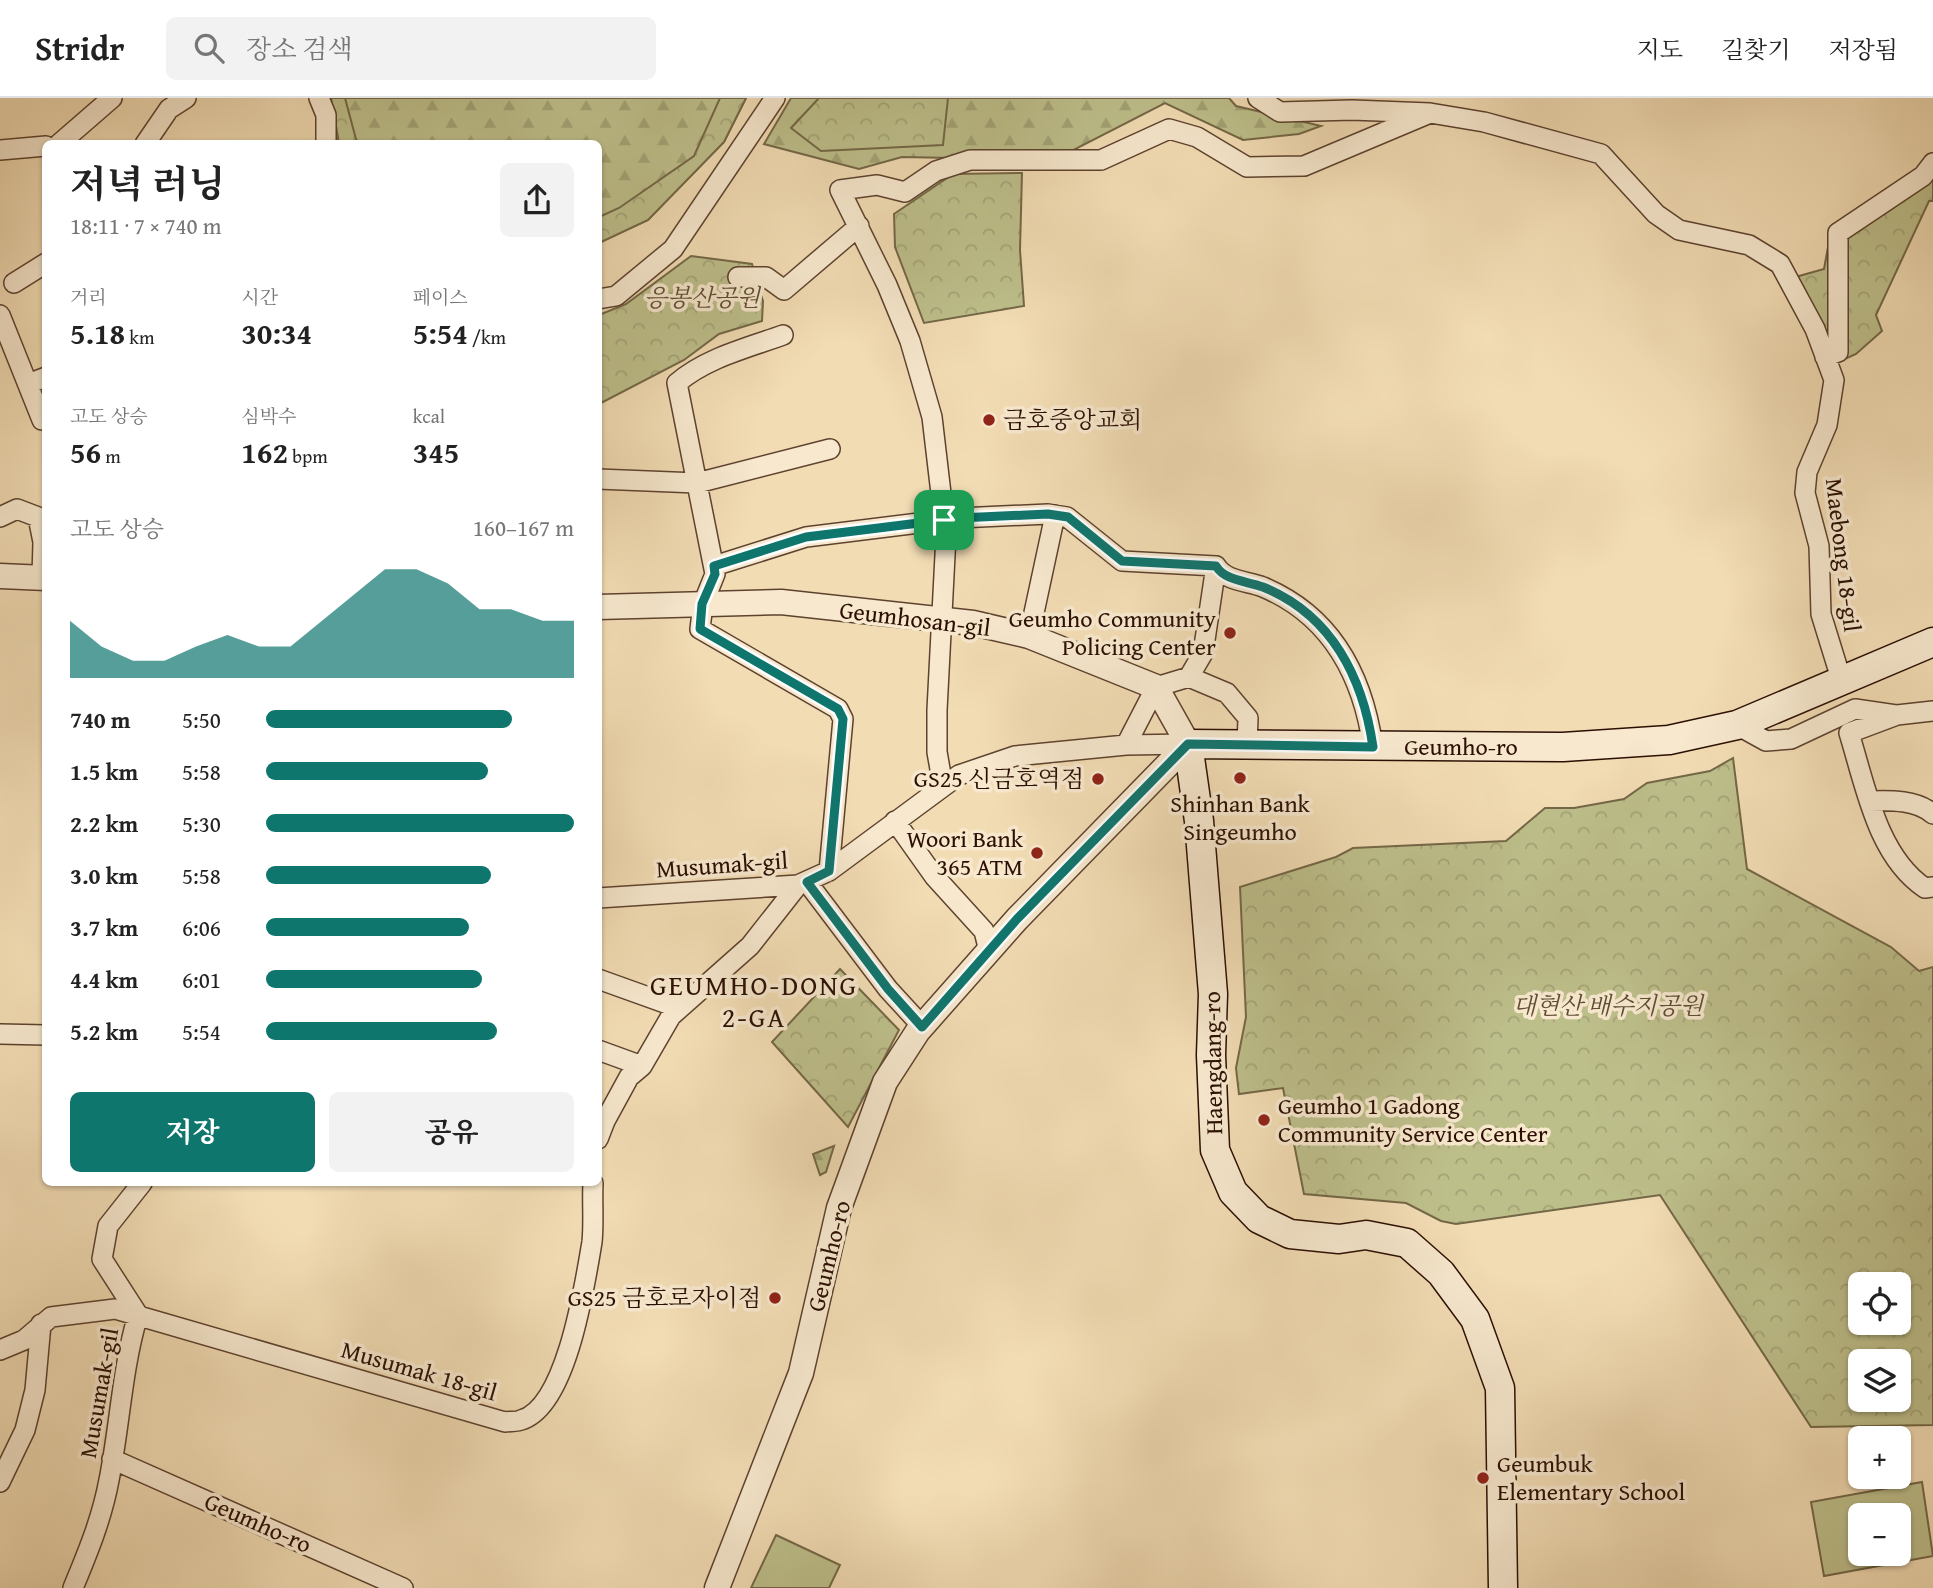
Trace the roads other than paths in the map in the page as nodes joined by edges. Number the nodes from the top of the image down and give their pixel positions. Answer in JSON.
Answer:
{"nodes":[{"id":1,"x":112,"y":98,"type":"edge"},
{"id":2,"x":186,"y":98,"type":"edge"},
{"id":3,"x":319,"y":98,"type":"edge"},
{"id":4,"x":775,"y":98,"type":"edge"},
{"id":5,"x":1258,"y":98,"type":"edge"},
{"id":6,"x":166,"y":104,"type":"edge"},
{"id":7,"x":1430,"y":113,"type":"junction"},
{"id":8,"x":70,"y":140,"type":"edge"},
{"id":9,"x":147,"y":140,"type":"edge"},
{"id":10,"x":326,"y":140,"type":"edge"},
{"id":11,"x":42,"y":146,"type":"edge"},
{"id":12,"x":0,"y":150,"type":"edge"},
{"id":13,"x":1933,"y":163,"type":"edge"},
{"id":14,"x":859,"y":226,"type":"junction"},
{"id":15,"x":42,"y":265,"type":"edge"},
{"id":16,"x":738,"y":277,"type":"dead end"},
{"id":17,"x":14,"y":282,"type":"dead end"},
{"id":18,"x":602,"y":298,"type":"edge"},
{"id":19,"x":0,"y":315,"type":"edge"},
{"id":20,"x":783,"y":335,"type":"dead end"},
{"id":21,"x":1825,"y":357,"type":"junction"},
{"id":22,"x":37,"y":381,"type":"edge"},
{"id":23,"x":42,"y":421,"type":"edge"},
{"id":24,"x":831,"y":449,"type":"dead end"},
{"id":25,"x":602,"y":479,"type":"edge"},
{"id":26,"x":697,"y":484,"type":"junction"},
{"id":27,"x":1055,"y":515,"type":"junction"},
{"id":28,"x":0,"y":517,"type":"edge"},
{"id":29,"x":944,"y":520,"type":"junction"},
{"id":30,"x":42,"y":537,"type":"edge"},
{"id":31,"x":714,"y":566,"type":"junction"},
{"id":32,"x":1216,"y":566,"type":"junction"},
{"id":33,"x":0,"y":576,"type":"edge"},
{"id":34,"x":42,"y":578,"type":"edge"},
{"id":35,"x":702,"y":604,"type":"junction"},
{"id":36,"x":602,"y":607,"type":"edge"},
{"id":37,"x":943,"y":620,"type":"junction"},
{"id":38,"x":1029,"y":636,"type":"junction"},
{"id":39,"x":1933,"y":642,"type":"edge"},
{"id":40,"x":1189,"y":677,"type":"junction"},
{"id":41,"x":1842,"y":682,"type":"junction"},
{"id":42,"x":1156,"y":687,"type":"junction"},
{"id":43,"x":1933,"y":711,"type":"edge"},
{"id":44,"x":1897,"y":715,"type":"junction"},
{"id":45,"x":1737,"y":725,"type":"junction"},
{"id":46,"x":1188,"y":744,"type":"junction"},
{"id":47,"x":1126,"y":745,"type":"junction"},
{"id":48,"x":1247,"y":745,"type":"junction"},
{"id":49,"x":1373,"y":747,"type":"junction"},
{"id":50,"x":943,"y":786,"type":"junction"},
{"id":51,"x":1870,"y":801,"type":"junction"},
{"id":52,"x":1933,"y":814,"type":"edge"},
{"id":53,"x":895,"y":821,"type":"junction"},
{"id":54,"x":829,"y":871,"type":"junction"},
{"id":55,"x":803,"y":884,"type":"junction"},
{"id":56,"x":1933,"y":887,"type":"edge"},
{"id":57,"x":602,"y":898,"type":"edge"},
{"id":58,"x":989,"y":951,"type":"junction"},
{"id":59,"x":602,"y":980,"type":"edge"},
{"id":60,"x":678,"y":1008,"type":"junction"},
{"id":61,"x":922,"y":1027,"type":"junction"},
{"id":62,"x":0,"y":1034,"type":"edge"},
{"id":63,"x":42,"y":1035,"type":"edge"},
{"id":64,"x":602,"y":1051,"type":"edge"},
{"id":65,"x":642,"y":1066,"type":"junction"},
{"id":66,"x":602,"y":1131,"type":"edge"},
{"id":67,"x":140,"y":1186,"type":"edge"},
{"id":68,"x":593,"y":1186,"type":"edge"},
{"id":69,"x":138,"y":1315,"type":"junction"},
{"id":70,"x":41,"y":1324,"type":"junction"},
{"id":71,"x":0,"y":1350,"type":"edge"},
{"id":72,"x":112,"y":1459,"type":"junction"},
{"id":73,"x":0,"y":1482,"type":"edge"},
{"id":74,"x":73,"y":1588,"type":"edge"},
{"id":75,"x":403,"y":1588,"type":"edge"},
{"id":76,"x":717,"y":1588,"type":"edge"},
{"id":77,"x":1503,"y":1588,"type":"edge"}],
"edges":[{"from":1,"to":8,"type":"street"},
{"from":2,"to":6,"type":"street"},
{"from":3,"to":10,"type":"street"},
{"from":4,"to":18,"type":"street"},
{"from":5,"to":7,"type":"street","name":"Maebong 18-gil"},
{"from":6,"to":9,"type":"street"},
{"from":7,"to":14,"type":"street"},
{"from":7,"to":21,"type":"street","name":"Maebong 18-gil"},
{"from":11,"to":12,"type":"street"},
{"from":13,"to":21,"type":"street"},
{"from":14,"to":16,"type":"street"},
{"from":14,"to":29,"type":"street"},
{"from":15,"to":17,"type":"street"},
{"from":19,"to":22,"type":"street"},
{"from":20,"to":26,"type":"street"},
{"from":21,"to":41,"type":"street","name":"Maebong 18-gil"},
{"from":22,"to":23,"type":"street"},
{"from":24,"to":26,"type":"street"},
{"from":25,"to":26,"type":"street"},
{"from":26,"to":31,"type":"street"},
{"from":27,"to":29,"type":"street"},
{"from":27,"to":32,"type":"street"},
{"from":27,"to":38,"type":"street"},
{"from":28,"to":30,"type":"street"},
{"from":29,"to":31,"type":"street"},
{"from":29,"to":37,"type":"street"},
{"from":31,"to":35,"type":"street"},
{"from":32,"to":40,"type":"street"},
{"from":32,"to":49,"type":"street"},
{"from":33,"to":34,"type":"street"},
{"from":35,"to":36,"type":"street","name":"Geumhosan-gil"},
{"from":35,"to":37,"type":"street","name":"Geumhosan-gil"},
{"from":35,"to":54,"type":"street"},
{"from":37,"to":38,"type":"street","name":"Geumhosan-gil"},
{"from":37,"to":50,"type":"street"},
{"from":38,"to":42,"type":"street","name":"Geumhosan-gil"},
{"from":39,"to":41,"type":"main road","name":"Geumho-ro"},
{"from":40,"to":42,"type":"street"},
{"from":40,"to":48,"type":"street"},
{"from":41,"to":45,"type":"main road","name":"Geumho-ro"},
{"from":42,"to":46,"type":"street"},
{"from":42,"to":47,"type":"street"},
{"from":43,"to":44,"type":"street"},
{"from":44,"to":45,"type":"street"},
{"from":44,"to":51,"type":"street"},
{"from":45,"to":49,"type":"main road","name":"Geumho-ro"},
{"from":46,"to":47,"type":"street","name":"Musumak-gil"},
{"from":46,"to":48,"type":"main road","name":"Geumho-ro"},
{"from":46,"to":58,"type":"street","name":"Geumho-ro"},
{"from":46,"to":77,"type":"main road","name":"Haengdang-ro"},
{"from":47,"to":50,"type":"street","name":"Musumak-gil"},
{"from":48,"to":49,"type":"main road","name":"Geumho-ro"},
{"from":50,"to":53,"type":"street","name":"Musumak-gil"},
{"from":51,"to":52,"type":"street"},
{"from":51,"to":56,"type":"street"},
{"from":53,"to":54,"type":"street","name":"Musumak-gil"},
{"from":53,"to":58,"type":"street"},
{"from":54,"to":55,"type":"street","name":"Musumak-gil"},
{"from":55,"to":57,"type":"street","name":"Musumak-gil"},
{"from":55,"to":60,"type":"street"},
{"from":55,"to":61,"type":"street"},
{"from":58,"to":61,"type":"street","name":"Geumho-ro"},
{"from":59,"to":60,"type":"street"},
{"from":60,"to":65,"type":"street"},
{"from":61,"to":76,"type":"street","name":"Geumho-ro"},
{"from":62,"to":63,"type":"street"},
{"from":64,"to":65,"type":"street"},
{"from":65,"to":66,"type":"street"},
{"from":67,"to":69,"type":"street","name":"Musumak-gil"},
{"from":68,"to":69,"type":"street","name":"Musumak 18-gil"},
{"from":69,"to":70,"type":"street","name":"Musumak 18-gil"},
{"from":69,"to":72,"type":"street","name":"Musumak-gil"},
{"from":70,"to":71,"type":"street","name":"Musumak 18-gil"},
{"from":70,"to":73,"type":"street"},
{"from":72,"to":74,"type":"street","name":"Musumak-gil"},
{"from":72,"to":75,"type":"street","name":"Geumho-ro"}]}
